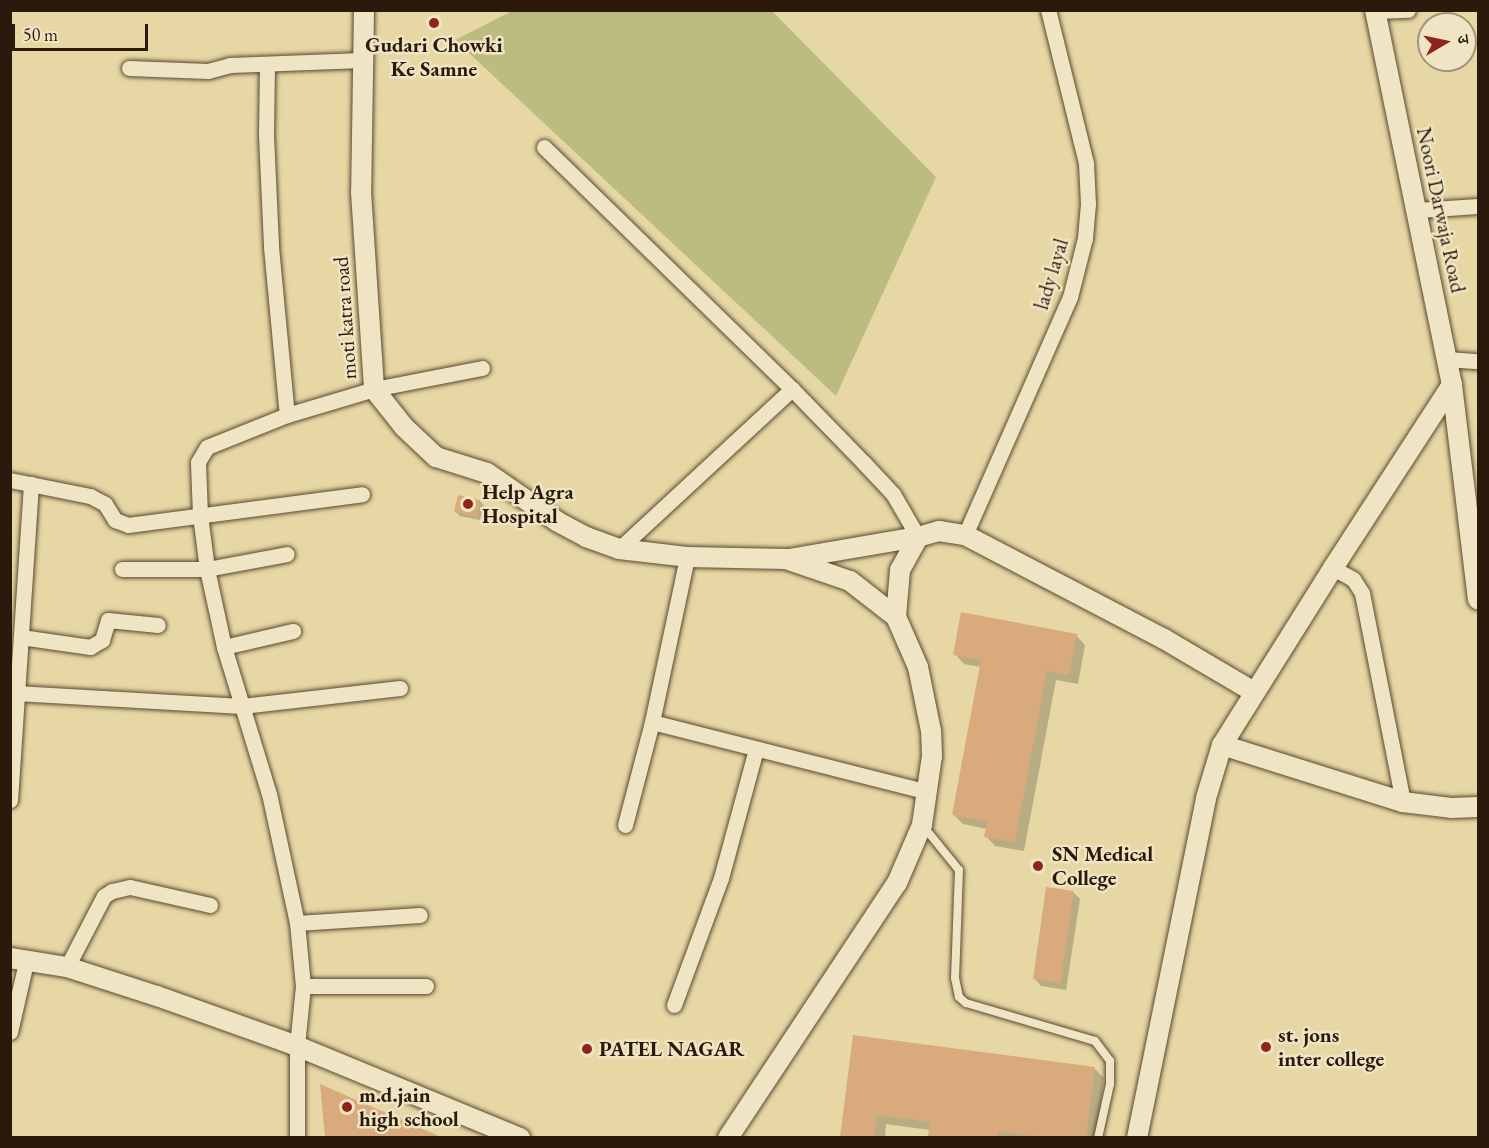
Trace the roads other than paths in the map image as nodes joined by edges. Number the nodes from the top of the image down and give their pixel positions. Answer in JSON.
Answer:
{"nodes":[{"id":1,"x":364,"y":10,"type":"edge"},
{"id":2,"x":1048,"y":10,"type":"edge"},
{"id":3,"x":1408,"y":10,"type":"edge"},
{"id":4,"x":1376,"y":11,"type":"edge"},
{"id":5,"x":362,"y":60,"type":"junction"},
{"id":6,"x":267,"y":64,"type":"junction"},
{"id":7,"x":129,"y":68,"type":"dead end"},
{"id":8,"x":544,"y":147,"type":"dead end"},
{"id":9,"x":1479,"y":206,"type":"edge"},
{"id":10,"x":1417,"y":210,"type":"junction"},
{"id":11,"x":1447,"y":359,"type":"junction"},
{"id":12,"x":1479,"y":361,"type":"edge"},
{"id":13,"x":482,"y":368,"type":"dead end"},
{"id":14,"x":1452,"y":385,"type":"junction"},
{"id":15,"x":374,"y":389,"type":"junction"},
{"id":16,"x":792,"y":389,"type":"junction"},
{"id":17,"x":288,"y":415,"type":"junction"},
{"id":18,"x":10,"y":480,"type":"edge"},
{"id":19,"x":31,"y":484,"type":"junction"},
{"id":20,"x":362,"y":494,"type":"dead end"},
{"id":21,"x":1473,"y":511,"type":"edge"},
{"id":22,"x":200,"y":515,"type":"junction"},
{"id":23,"x":965,"y":535,"type":"junction"},
{"id":24,"x":918,"y":537,"type":"junction"},
{"id":25,"x":10,"y":549,"type":"edge"},
{"id":26,"x":27,"y":549,"type":"junction"},
{"id":27,"x":619,"y":549,"type":"junction"},
{"id":28,"x":287,"y":554,"type":"dead end"},
{"id":29,"x":687,"y":557,"type":"junction"},
{"id":30,"x":786,"y":559,"type":"junction"},
{"id":31,"x":1333,"y":568,"type":"junction"},
{"id":32,"x":122,"y":569,"type":"dead end"},
{"id":33,"x":207,"y":570,"type":"junction"},
{"id":34,"x":1479,"y":598,"type":"edge"},
{"id":35,"x":896,"y":617,"type":"junction"},
{"id":36,"x":158,"y":625,"type":"dead end"},
{"id":37,"x":293,"y":631,"type":"dead end"},
{"id":38,"x":21,"y":637,"type":"junction"},
{"id":39,"x":224,"y":647,"type":"junction"},
{"id":40,"x":15,"y":683,"type":"edge"},
{"id":41,"x":400,"y":688,"type":"dead end"},
{"id":42,"x":1254,"y":693,"type":"junction"},
{"id":43,"x":242,"y":706,"type":"junction"},
{"id":44,"x":652,"y":722,"type":"junction"},
{"id":45,"x":1222,"y":745,"type":"junction"},
{"id":46,"x":756,"y":749,"type":"junction"},
{"id":47,"x":928,"y":792,"type":"junction"},
{"id":48,"x":10,"y":800,"type":"edge"},
{"id":49,"x":1403,"y":801,"type":"junction"},
{"id":50,"x":1479,"y":807,"type":"edge"},
{"id":51,"x":625,"y":825,"type":"dead end"},
{"id":52,"x":922,"y":825,"type":"junction"},
{"id":53,"x":210,"y":904,"type":"dead end"},
{"id":54,"x":420,"y":915,"type":"dead end"},
{"id":55,"x":297,"y":923,"type":"junction"},
{"id":56,"x":19,"y":958,"type":"edge"},
{"id":57,"x":67,"y":967,"type":"junction"},
{"id":58,"x":303,"y":986,"type":"junction"},
{"id":59,"x":426,"y":986,"type":"dead end"},
{"id":60,"x":674,"y":1005,"type":"dead end"},
{"id":61,"x":10,"y":1032,"type":"edge"},
{"id":62,"x":297,"y":1046,"type":"junction"},
{"id":63,"x":297,"y":1137,"type":"edge"},
{"id":64,"x":520,"y":1137,"type":"edge"},
{"id":65,"x":728,"y":1137,"type":"edge"},
{"id":66,"x":1098,"y":1137,"type":"edge"},
{"id":67,"x":1137,"y":1137,"type":"edge"}],
"edges":[{"from":1,"to":5,"type":"street","name":"moti katra road"},
{"from":2,"to":23,"type":"street","name":"lady layal"},
{"from":3,"to":4,"type":"street"},
{"from":4,"to":10,"type":"street","name":"Noori Darwaja Road"},
{"from":5,"to":6,"type":"street"},
{"from":5,"to":15,"type":"street","name":"moti katra road"},
{"from":6,"to":7,"type":"street"},
{"from":6,"to":17,"type":"street"},
{"from":8,"to":16,"type":"street"},
{"from":9,"to":10,"type":"street"},
{"from":10,"to":11,"type":"street","name":"Noori Darwaja Road"},
{"from":11,"to":12,"type":"street"},
{"from":11,"to":14,"type":"street","name":"Noori Darwaja Road"},
{"from":13,"to":15,"type":"street"},
{"from":14,"to":21,"type":"street","name":"Noori Darwaja Road"},
{"from":14,"to":31,"type":"street"},
{"from":15,"to":17,"type":"street"},
{"from":15,"to":27,"type":"street","name":"moti katra road"},
{"from":16,"to":24,"type":"street"},
{"from":16,"to":27,"type":"street"},
{"from":17,"to":22,"type":"street"},
{"from":18,"to":19,"type":"street"},
{"from":19,"to":22,"type":"street"},
{"from":19,"to":26,"type":"street"},
{"from":20,"to":22,"type":"street"},
{"from":21,"to":34,"type":"street","name":"Noori Darwaja Road"},
{"from":22,"to":33,"type":"street"},
{"from":23,"to":24,"type":"street"},
{"from":23,"to":42,"type":"street"},
{"from":24,"to":30,"type":"street"},
{"from":24,"to":35,"type":"street"},
{"from":25,"to":26,"type":"street"},
{"from":26,"to":38,"type":"street"},
{"from":27,"to":29,"type":"street","name":"moti katra road"},
{"from":28,"to":33,"type":"street"},
{"from":29,"to":30,"type":"street","name":"moti katra road"},
{"from":29,"to":44,"type":"street"},
{"from":30,"to":35,"type":"street","name":"moti katra road"},
{"from":31,"to":42,"type":"street"},
{"from":31,"to":49,"type":"street"},
{"from":32,"to":33,"type":"street"},
{"from":33,"to":39,"type":"street"},
{"from":35,"to":47,"type":"street"},
{"from":36,"to":38,"type":"street"},
{"from":37,"to":39,"type":"street"},
{"from":38,"to":40,"type":"street"},
{"from":39,"to":43,"type":"street"},
{"from":40,"to":43,"type":"street"},
{"from":40,"to":48,"type":"street"},
{"from":41,"to":43,"type":"street"},
{"from":42,"to":45,"type":"street"},
{"from":43,"to":55,"type":"street"},
{"from":44,"to":46,"type":"street"},
{"from":44,"to":51,"type":"street"},
{"from":45,"to":49,"type":"street"},
{"from":45,"to":67,"type":"street"},
{"from":46,"to":47,"type":"street"},
{"from":46,"to":60,"type":"street"},
{"from":47,"to":52,"type":"street"},
{"from":49,"to":50,"type":"street"},
{"from":52,"to":65,"type":"street"},
{"from":52,"to":66,"type":"lane"},
{"from":53,"to":57,"type":"street"},
{"from":54,"to":55,"type":"street"},
{"from":55,"to":58,"type":"street"},
{"from":56,"to":57,"type":"street"},
{"from":56,"to":61,"type":"street"},
{"from":57,"to":62,"type":"street"},
{"from":58,"to":59,"type":"street"},
{"from":58,"to":62,"type":"street"},
{"from":62,"to":63,"type":"street"},
{"from":62,"to":64,"type":"street"}]}
